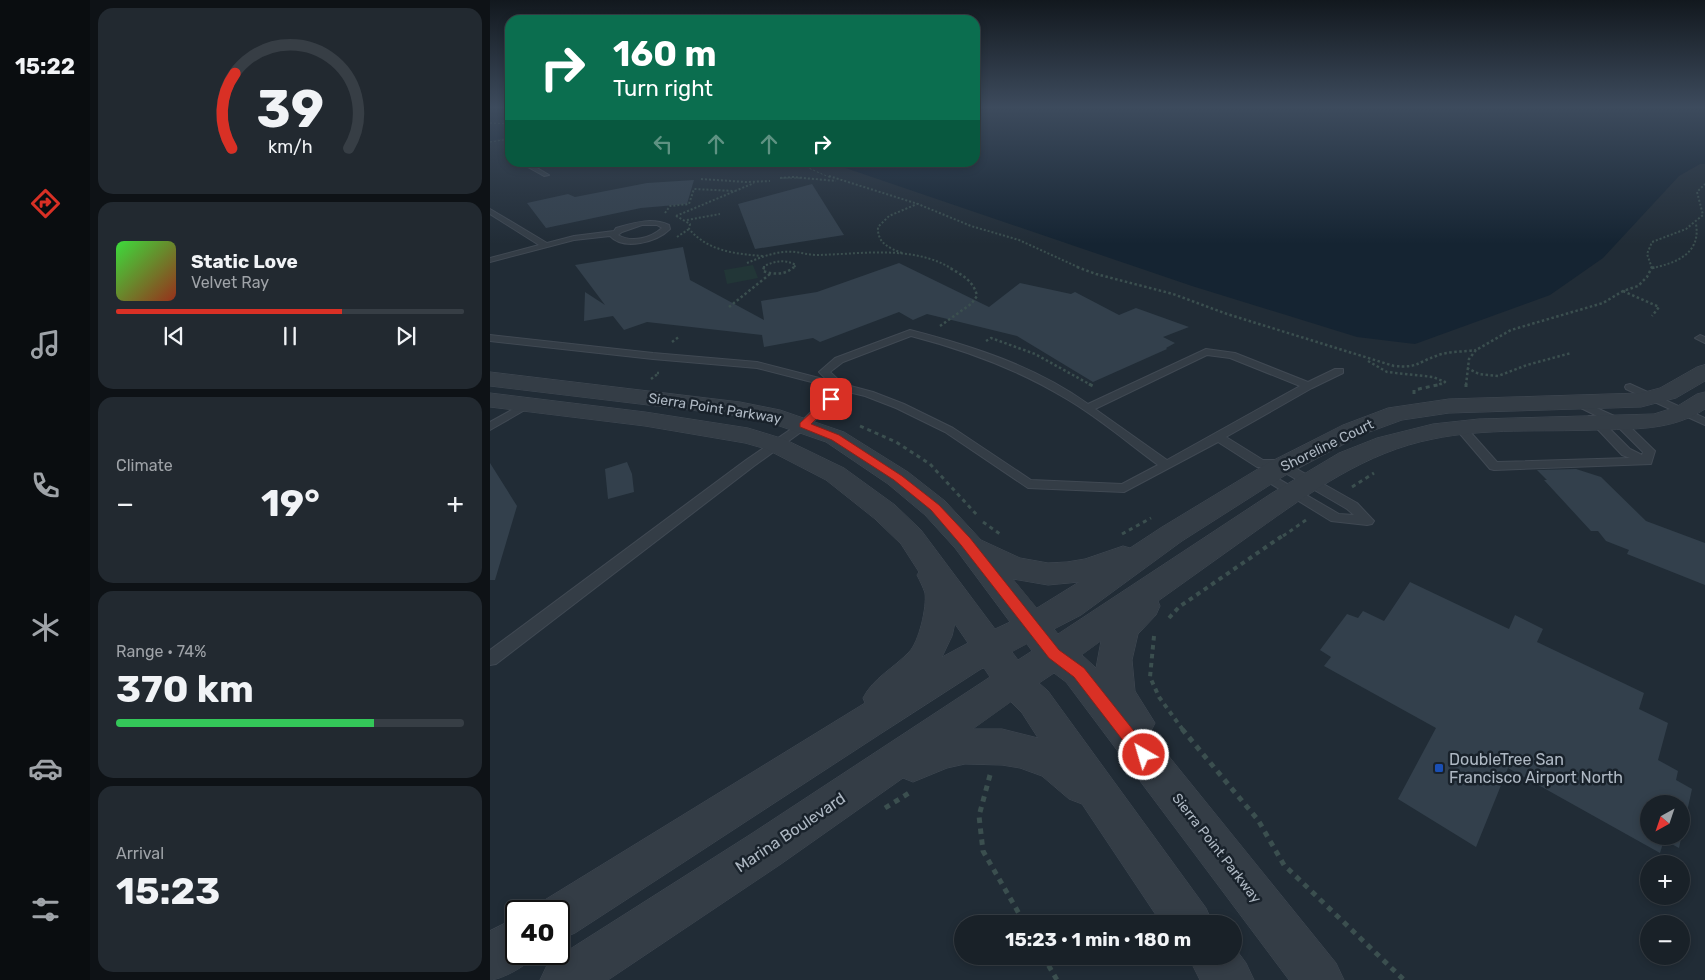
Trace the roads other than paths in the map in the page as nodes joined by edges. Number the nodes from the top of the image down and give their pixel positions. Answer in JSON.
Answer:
{"nodes":[{"id":1,"x":531,"y":167,"type":"edge"},
{"id":2,"x":546,"y":175,"type":"dead end"},
{"id":3,"x":490,"y":211,"type":"edge"},
{"id":4,"x":615,"y":233,"type":"junction"},
{"id":5,"x":544,"y":245,"type":"junction"},
{"id":6,"x":490,"y":260,"type":"edge"},
{"id":7,"x":490,"y":338,"type":"edge"},
{"id":8,"x":1339,"y":371,"type":"dead end"},
{"id":9,"x":1705,"y":372,"type":"edge"},
{"id":10,"x":490,"y":379,"type":"edge"},
{"id":11,"x":1308,"y":386,"type":"junction"},
{"id":12,"x":842,"y":387,"type":"junction"},
{"id":13,"x":1640,"y":393,"type":"junction"},
{"id":14,"x":490,"y":400,"type":"edge"},
{"id":15,"x":1577,"y":402,"type":"junction"},
{"id":16,"x":526,"y":405,"type":"junction"},
{"id":17,"x":1088,"y":408,"type":"junction"},
{"id":18,"x":1698,"y":411,"type":"edge"},
{"id":19,"x":1607,"y":422,"type":"junction"},
{"id":20,"x":804,"y":425,"type":"junction"},
{"id":21,"x":490,"y":427,"type":"edge"},
{"id":22,"x":1461,"y":428,"type":"junction"},
{"id":23,"x":1218,"y":437,"type":"junction"},
{"id":24,"x":775,"y":444,"type":"junction"},
{"id":25,"x":1647,"y":461,"type":"junction"},
{"id":26,"x":1165,"y":464,"type":"junction"},
{"id":27,"x":1269,"y":469,"type":"junction"},
{"id":28,"x":1301,"y":488,"type":"junction"},
{"id":29,"x":1172,"y":534,"type":"junction"},
{"id":30,"x":911,"y":537,"type":"junction"},
{"id":31,"x":966,"y":542,"type":"junction"},
{"id":32,"x":1184,"y":569,"type":"junction"},
{"id":33,"x":1044,"y":640,"type":"junction"},
{"id":34,"x":991,"y":647,"type":"junction"},
{"id":35,"x":490,"y":658,"type":"edge"},
{"id":36,"x":1013,"y":680,"type":"junction"},
{"id":37,"x":804,"y":760,"type":"junction"},
{"id":38,"x":1109,"y":807,"type":"junction"},
{"id":39,"x":766,"y":849,"type":"junction"},
{"id":40,"x":1228,"y":863,"type":"junction"},
{"id":41,"x":570,"y":909,"type":"edge"},
{"id":42,"x":1184,"y":915,"type":"edge"},
{"id":43,"x":505,"y":949,"type":"edge"},
{"id":44,"x":490,"y":958,"type":"edge"},
{"id":45,"x":1218,"y":965,"type":"edge"},
{"id":46,"x":490,"y":972,"type":"edge"},
{"id":47,"x":496,"y":980,"type":"edge"},
{"id":48,"x":565,"y":980,"type":"edge"},
{"id":49,"x":1229,"y":980,"type":"edge"},
{"id":50,"x":1319,"y":980,"type":"edge"}],
"edges":[{"from":1,"to":2,"type":"lane"},
{"from":3,"to":5,"type":"lane"},
{"from":4,"to":4,"type":"lane"},
{"from":4,"to":5,"type":"lane"},
{"from":5,"to":6,"type":"lane"},
{"from":7,"to":12,"type":"lane"},
{"from":8,"to":11,"type":"lane"},
{"from":9,"to":13,"type":"street","name":"Shoreline Court"},
{"from":10,"to":20,"type":"street","name":"Sierra Point Parkway"},
{"from":11,"to":17,"type":"lane"},
{"from":11,"to":23,"type":"lane"},
{"from":12,"to":17,"type":"lane"},
{"from":12,"to":20,"type":"lane"},
{"from":12,"to":26,"type":"lane"},
{"from":13,"to":15,"type":"street","name":"Shoreline Court"},
{"from":13,"to":18,"type":"lane"},
{"from":14,"to":16,"type":"street","name":"Sierra Point Parkway"},
{"from":15,"to":19,"type":"lane"},
{"from":15,"to":19,"type":"lane"},
{"from":15,"to":27,"type":"street","name":"Shoreline Court"},
{"from":16,"to":21,"type":"lane"},
{"from":16,"to":24,"type":"street","name":"Sierra Point Parkway"},
{"from":17,"to":26,"type":"lane"},
{"from":18,"to":19,"type":"street","name":"Shoreline Court"},
{"from":19,"to":22,"type":"street","name":"Shoreline Court"},
{"from":19,"to":25,"type":"lane"},
{"from":19,"to":25,"type":"lane"},
{"from":20,"to":24,"type":"lane"},
{"from":20,"to":31,"type":"street","name":"Sierra Point Parkway"},
{"from":22,"to":25,"type":"lane"},
{"from":22,"to":28,"type":"street","name":"Shoreline Court"},
{"from":23,"to":26,"type":"lane"},
{"from":23,"to":27,"type":"lane"},
{"from":24,"to":30,"type":"street","name":"Sierra Point Parkway"},
{"from":24,"to":35,"type":"lane"},
{"from":27,"to":28,"type":"lane"},
{"from":27,"to":28,"type":"lane"},
{"from":27,"to":29,"type":"street","name":"Shoreline Court"},
{"from":28,"to":32,"type":"street","name":"Shoreline Court"},
{"from":29,"to":31,"type":"street"},
{"from":29,"to":33,"type":"street","name":"Shoreline Court"},
{"from":30,"to":34,"type":"street","name":"Sierra Point Parkway"},
{"from":30,"to":37,"type":"street"},
{"from":31,"to":33,"type":"street","name":"Sierra Point Parkway"},
{"from":32,"to":33,"type":"street","name":"Shoreline Court"},
{"from":32,"to":40,"type":"street"},
{"from":33,"to":34,"type":"street","name":"Shoreline Court"},
{"from":33,"to":36,"type":"street","name":"Shoreline Court"},
{"from":33,"to":40,"type":"street","name":"Sierra Point Parkway"},
{"from":34,"to":36,"type":"street","name":"Sierra Point Parkway"},
{"from":34,"to":37,"type":"street"},
{"from":36,"to":38,"type":"street","name":"Sierra Point Parkway"},
{"from":36,"to":39,"type":"street","name":"Marina Boulevard"},
{"from":37,"to":41,"type":"street"},
{"from":38,"to":39,"type":"street"},
{"from":38,"to":42,"type":"street","name":"Sierra Point Parkway"},
{"from":39,"to":48,"type":"street","name":"Marina Boulevard"},
{"from":40,"to":50,"type":"street","name":"Sierra Point Parkway"},
{"from":43,"to":44,"type":"street"},
{"from":45,"to":49,"type":"street"},
{"from":46,"to":47,"type":"lane"}]}
